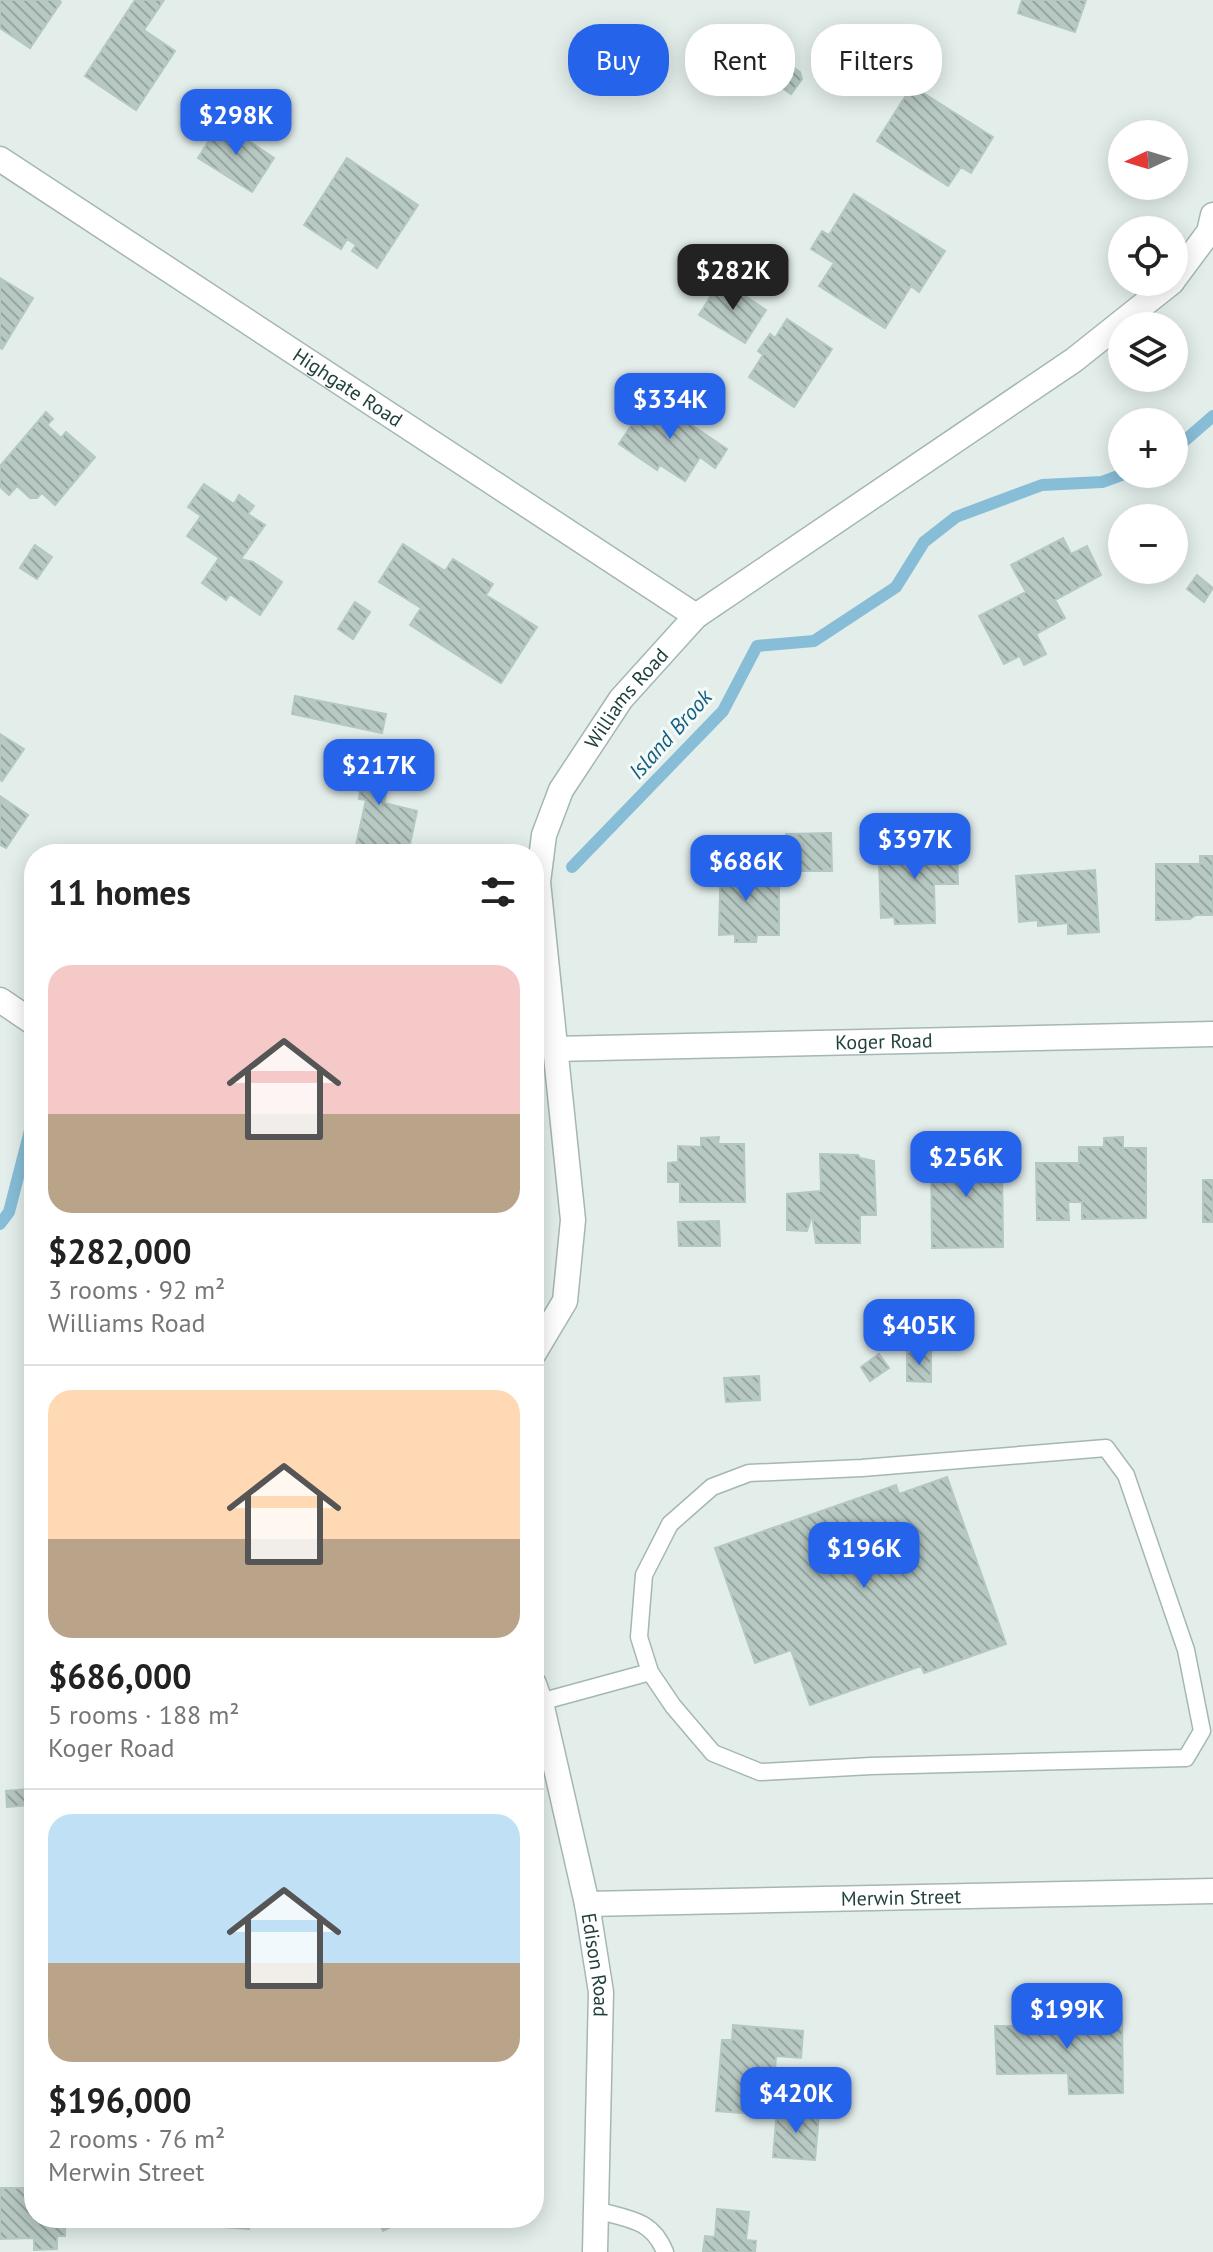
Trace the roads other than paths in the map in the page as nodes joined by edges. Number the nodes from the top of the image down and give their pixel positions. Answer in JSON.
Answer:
{"nodes":[{"id":1,"x":0,"y":159,"type":"edge"},
{"id":2,"x":1213,"y":215,"type":"edge"},
{"id":3,"x":1188,"y":260,"type":"edge"},
{"id":4,"x":1153,"y":296,"type":"edge"},
{"id":5,"x":696,"y":616,"type":"junction"},
{"id":6,"x":543,"y":844,"type":"edge"},
{"id":7,"x":544,"y":945,"type":"edge"},
{"id":8,"x":0,"y":1000,"type":"edge"},
{"id":9,"x":24,"y":1016,"type":"edge"},
{"id":10,"x":1213,"y":1034,"type":"edge"},
{"id":11,"x":554,"y":1049,"type":"junction"},
{"id":12,"x":544,"y":1336,"type":"edge"},
{"id":13,"x":650,"y":1672,"type":"junction"},
{"id":14,"x":544,"y":1692,"type":"edge"},
{"id":15,"x":544,"y":1723,"type":"edge"},
{"id":16,"x":1213,"y":1891,"type":"edge"},
{"id":17,"x":587,"y":1904,"type":"junction"},
{"id":18,"x":596,"y":2210,"type":"junction"},
{"id":19,"x":595,"y":2252,"type":"edge"},
{"id":20,"x":665,"y":2252,"type":"edge"}],
"edges":[{"from":1,"to":5,"type":"street","name":"Highgate Road"},
{"from":2,"to":3,"type":"street","name":"Williams Road"},
{"from":4,"to":5,"type":"street","name":"Williams Road"},
{"from":5,"to":6,"type":"street","name":"Williams Road"},
{"from":7,"to":11,"type":"street","name":"Williams Road"},
{"from":8,"to":9,"type":"street"},
{"from":10,"to":11,"type":"street","name":"Koger Road"},
{"from":11,"to":12,"type":"street","name":"Williams Road"},
{"from":13,"to":13,"type":"lane"},
{"from":13,"to":14,"type":"lane"},
{"from":15,"to":17,"type":"street","name":"Edison Road"},
{"from":16,"to":17,"type":"street","name":"Merwin Street"},
{"from":17,"to":18,"type":"street","name":"Edison Road"},
{"from":18,"to":19,"type":"street","name":"Edison Road"},
{"from":18,"to":20,"type":"lane"}]}
